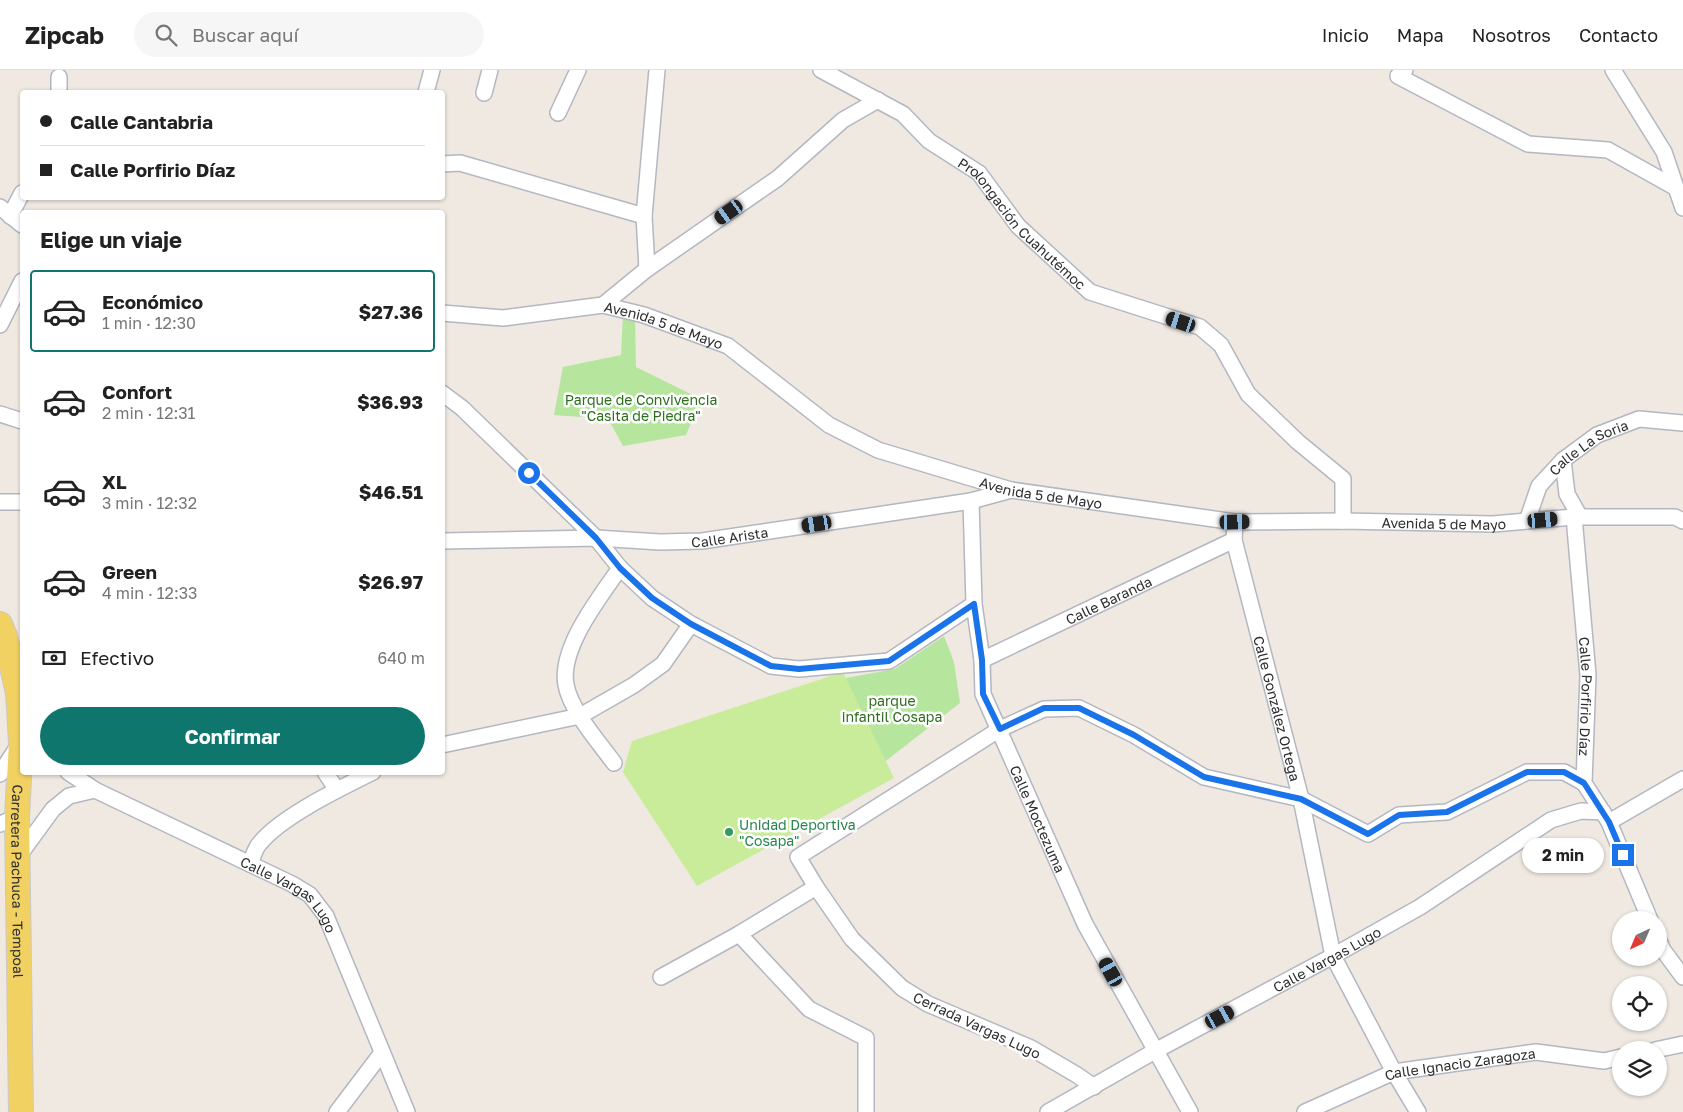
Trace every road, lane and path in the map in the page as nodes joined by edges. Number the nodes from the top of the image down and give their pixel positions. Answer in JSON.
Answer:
{"nodes":[{"id":1,"x":432,"y":70,"type":"edge"},
{"id":2,"x":490,"y":70,"type":"edge"},
{"id":3,"x":578,"y":70,"type":"edge"},
{"id":4,"x":658,"y":70,"type":"edge"},
{"id":5,"x":1613,"y":70,"type":"edge"},
{"id":6,"x":828,"y":72,"type":"edge"},
{"id":7,"x":1401,"y":73,"type":"edge"},
{"id":8,"x":427,"y":90,"type":"edge"},
{"id":9,"x":484,"y":93,"type":"dead end"},
{"id":10,"x":878,"y":100,"type":"junction"},
{"id":11,"x":558,"y":113,"type":"dead end"},
{"id":12,"x":445,"y":164,"type":"edge"},
{"id":13,"x":1676,"y":188,"type":"junction"},
{"id":14,"x":20,"y":195,"type":"edge"},
{"id":15,"x":1683,"y":208,"type":"edge"},
{"id":16,"x":5,"y":211,"type":"edge"},
{"id":17,"x":644,"y":216,"type":"junction"},
{"id":18,"x":20,"y":224,"type":"edge"},
{"id":19,"x":647,"y":269,"type":"junction"},
{"id":20,"x":20,"y":285,"type":"edge"},
{"id":21,"x":603,"y":305,"type":"junction"},
{"id":22,"x":445,"y":313,"type":"edge"},
{"id":23,"x":0,"y":325,"type":"edge"},
{"id":24,"x":445,"y":395,"type":"edge"},
{"id":25,"x":0,"y":414,"type":"edge"},
{"id":26,"x":20,"y":420,"type":"edge"},
{"id":27,"x":1683,"y":423,"type":"edge"},
{"id":28,"x":1563,"y":460,"type":"junction"},
{"id":29,"x":1011,"y":490,"type":"junction"},
{"id":30,"x":0,"y":502,"type":"edge"},
{"id":31,"x":20,"y":502,"type":"edge"},
{"id":32,"x":970,"y":502,"type":"junction"},
{"id":33,"x":1577,"y":517,"type":"junction"},
{"id":34,"x":1343,"y":521,"type":"junction"},
{"id":35,"x":1527,"y":521,"type":"junction"},
{"id":36,"x":1683,"y":521,"type":"edge"},
{"id":37,"x":1235,"y":522,"type":"junction"},
{"id":38,"x":596,"y":538,"type":"junction"},
{"id":39,"x":1234,"y":540,"type":"junction"},
{"id":40,"x":445,"y":541,"type":"edge"},
{"id":41,"x":620,"y":568,"type":"junction"},
{"id":42,"x":974,"y":604,"type":"junction"},
{"id":43,"x":0,"y":624,"type":"edge"},
{"id":44,"x":691,"y":624,"type":"junction"},
{"id":45,"x":982,"y":660,"type":"junction"},
{"id":46,"x":580,"y":716,"type":"junction"},
{"id":47,"x":20,"y":718,"type":"edge"},
{"id":48,"x":1000,"y":729,"type":"junction"},
{"id":49,"x":445,"y":744,"type":"edge"},
{"id":50,"x":20,"y":746,"type":"edge"},
{"id":51,"x":20,"y":754,"type":"edge"},
{"id":52,"x":614,"y":763,"type":"dead end"},
{"id":53,"x":0,"y":774,"type":"edge"},
{"id":54,"x":72,"y":775,"type":"edge"},
{"id":55,"x":327,"y":775,"type":"edge"},
{"id":56,"x":366,"y":775,"type":"edge"},
{"id":57,"x":1683,"y":779,"type":"edge"},
{"id":58,"x":1584,"y":783,"type":"junction"},
{"id":59,"x":95,"y":790,"type":"junction"},
{"id":60,"x":336,"y":790,"type":"junction"},
{"id":61,"x":1301,"y":799,"type":"junction"},
{"id":62,"x":1606,"y":817,"type":"junction"},
{"id":63,"x":8,"y":821,"type":"edge"},
{"id":64,"x":18,"y":857,"type":"junction"},
{"id":65,"x":250,"y":864,"type":"junction"},
{"id":66,"x":816,"y":887,"type":"junction"},
{"id":67,"x":1646,"y":911,"type":"edge"},
{"id":68,"x":739,"y":934,"type":"junction"},
{"id":69,"x":1333,"y":956,"type":"junction"},
{"id":70,"x":1668,"y":957,"type":"edge"},
{"id":71,"x":1683,"y":977,"type":"edge"},
{"id":72,"x":661,"y":978,"type":"dead end"},
{"id":73,"x":1683,"y":1044,"type":"edge"},
{"id":74,"x":1667,"y":1047,"type":"edge"},
{"id":75,"x":1155,"y":1051,"type":"junction"},
{"id":76,"x":381,"y":1054,"type":"junction"},
{"id":77,"x":1612,"y":1059,"type":"edge"},
{"id":78,"x":1394,"y":1072,"type":"junction"},
{"id":79,"x":1094,"y":1087,"type":"junction"},
{"id":80,"x":21,"y":1112,"type":"edge"},
{"id":81,"x":337,"y":1112,"type":"edge"},
{"id":82,"x":407,"y":1112,"type":"edge"},
{"id":83,"x":866,"y":1112,"type":"edge"},
{"id":84,"x":1048,"y":1112,"type":"edge"},
{"id":85,"x":1190,"y":1112,"type":"edge"},
{"id":86,"x":1305,"y":1112,"type":"edge"},
{"id":87,"x":1418,"y":1112,"type":"edge"}],
"edges":[{"from":1,"to":8,"type":"street"},
{"from":2,"to":9,"type":"street"},
{"from":3,"to":11,"type":"street"},
{"from":4,"to":17,"type":"street"},
{"from":5,"to":13,"type":"street"},
{"from":6,"to":10,"type":"street","name":"Prolongación Cuahutémoc"},
{"from":7,"to":13,"type":"street"},
{"from":10,"to":19,"type":"street"},
{"from":10,"to":34,"type":"street","name":"Prolongación Cuahutémoc"},
{"from":12,"to":17,"type":"street"},
{"from":13,"to":15,"type":"street"},
{"from":14,"to":16,"type":"street"},
{"from":16,"to":18,"type":"street"},
{"from":17,"to":19,"type":"street"},
{"from":19,"to":21,"type":"street"},
{"from":20,"to":23,"type":"street"},
{"from":21,"to":22,"type":"street","name":"Avenida 5 de Mayo"},
{"from":21,"to":29,"type":"street","name":"Avenida 5 de Mayo"},
{"from":24,"to":38,"type":"street"},
{"from":25,"to":26,"type":"street"},
{"from":27,"to":28,"type":"street","name":"Calle La Soria"},
{"from":28,"to":33,"type":"street"},
{"from":28,"to":35,"type":"street","name":"Calle La Soria"},
{"from":29,"to":32,"type":"street","name":"Calle Arista"},
{"from":29,"to":37,"type":"street","name":"Avenida 5 de Mayo"},
{"from":30,"to":31,"type":"street"},
{"from":32,"to":38,"type":"street","name":"Calle Arista"},
{"from":32,"to":42,"type":"street","name":"Calle Moctezuma"},
{"from":33,"to":35,"type":"street","name":"Avenida 5 de Mayo"},
{"from":33,"to":36,"type":"street","name":"Avenida 5 de Mayo"},
{"from":33,"to":58,"type":"street","name":"Calle Porfirio Díaz"},
{"from":34,"to":35,"type":"street","name":"Avenida 5 de Mayo"},
{"from":34,"to":37,"type":"street","name":"Avenida 5 de Mayo"},
{"from":37,"to":39,"type":"street","name":"Calle González Ortega"},
{"from":38,"to":40,"type":"street","name":"Calle Arista"},
{"from":38,"to":41,"type":"street"},
{"from":39,"to":45,"type":"street","name":"Calle Baranda"},
{"from":39,"to":61,"type":"street","name":"Calle González Ortega"},
{"from":41,"to":44,"type":"street"},
{"from":41,"to":46,"type":"street"},
{"from":42,"to":44,"type":"street"},
{"from":42,"to":45,"type":"street","name":"Calle Moctezuma"},
{"from":43,"to":47,"type":"main road","name":"Carretera Pachuca - Tempoal"},
{"from":44,"to":46,"type":"street"},
{"from":45,"to":48,"type":"street","name":"Calle Moctezuma"},
{"from":46,"to":49,"type":"street"},
{"from":46,"to":52,"type":"street"},
{"from":48,"to":61,"type":"street"},
{"from":48,"to":66,"type":"street","name":"Cerrada Vargas Lugo"},
{"from":48,"to":75,"type":"street","name":"Calle Moctezuma"},
{"from":50,"to":53,"type":"street"},
{"from":51,"to":63,"type":"main road","name":"Carretera Pachuca - Tempoal"},
{"from":54,"to":59,"type":"street","name":"Calle Vargas Lugo"},
{"from":55,"to":60,"type":"street"},
{"from":56,"to":60,"type":"street"},
{"from":57,"to":62,"type":"street"},
{"from":58,"to":61,"type":"street"},
{"from":58,"to":62,"type":"street"},
{"from":59,"to":64,"type":"street"},
{"from":59,"to":65,"type":"street","name":"Calle Vargas Lugo"},
{"from":60,"to":65,"type":"street"},
{"from":61,"to":69,"type":"street","name":"Calle González Ortega"},
{"from":62,"to":67,"type":"street"},
{"from":62,"to":69,"type":"street","name":"Calle Vargas Lugo"},
{"from":63,"to":64,"type":"main road","name":"Carretera Pachuca - Tempoal"},
{"from":64,"to":80,"type":"main road","name":"Carretera Pachuca - Tempoal"},
{"from":65,"to":76,"type":"street","name":"Calle Vargas Lugo"},
{"from":66,"to":68,"type":"street"},
{"from":66,"to":79,"type":"street","name":"Cerrada Vargas Lugo"},
{"from":68,"to":72,"type":"street"},
{"from":68,"to":83,"type":"street"},
{"from":69,"to":75,"type":"street","name":"Calle Vargas Lugo"},
{"from":69,"to":78,"type":"street","name":"Calle González Ortega"},
{"from":70,"to":71,"type":"street"},
{"from":73,"to":74,"type":"street"},
{"from":75,"to":79,"type":"street","name":"Calle Vargas Lugo"},
{"from":75,"to":85,"type":"street","name":"Calle Moctezuma"},
{"from":76,"to":81,"type":"street"},
{"from":76,"to":82,"type":"street","name":"Calle Vargas Lugo"},
{"from":77,"to":78,"type":"street","name":"Calle Ignacio Zaragoza"},
{"from":78,"to":86,"type":"street","name":"Calle Ignacio Zaragoza"},
{"from":78,"to":87,"type":"street","name":"Calle González Ortega"},
{"from":79,"to":84,"type":"street","name":"Calle Vargas Lugo"}]}
